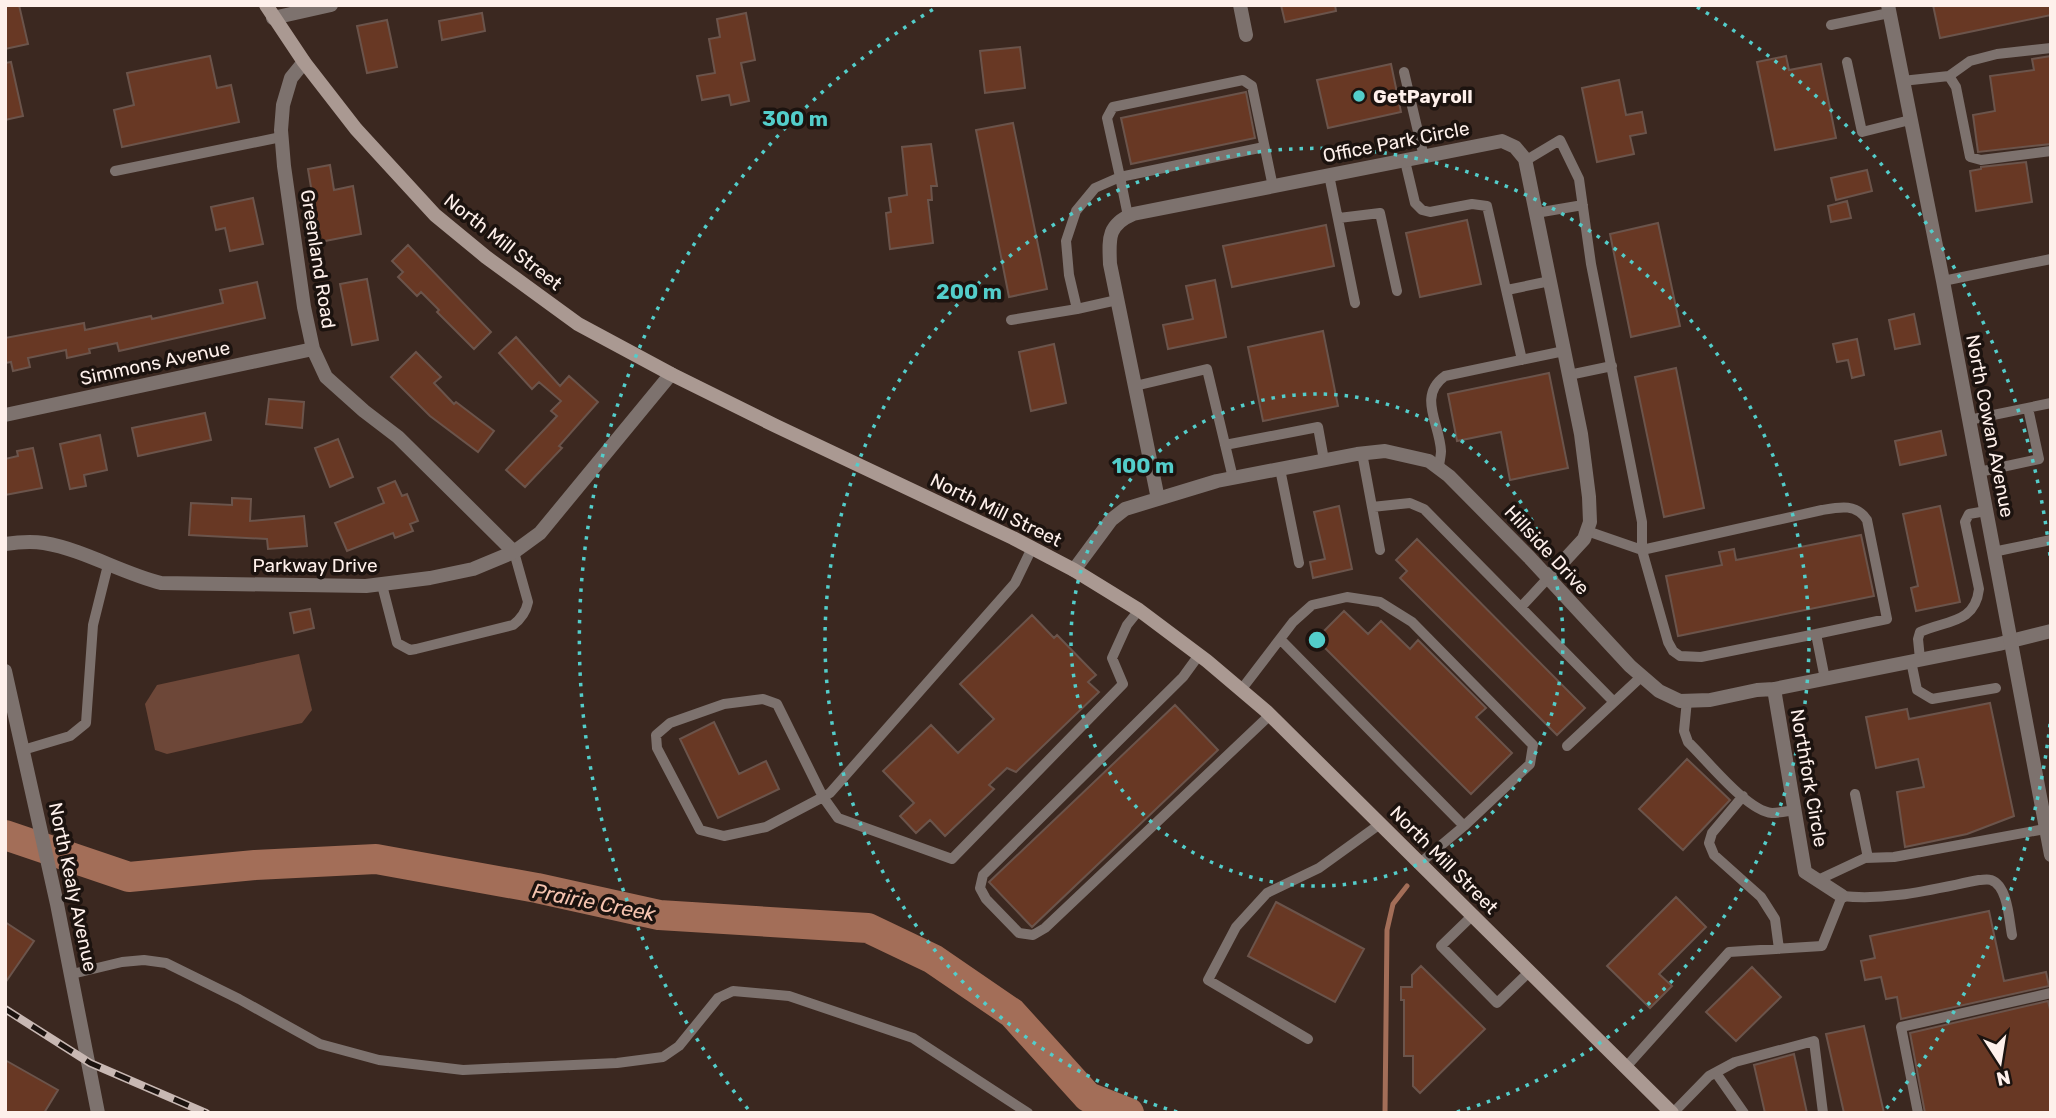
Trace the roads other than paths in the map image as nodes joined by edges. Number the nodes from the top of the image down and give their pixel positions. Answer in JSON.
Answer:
{"nodes":[{"id":1,"x":331,"y":5,"type":"edge"},
{"id":2,"x":1240,"y":5,"type":"edge"},
{"id":3,"x":1888,"y":9,"type":"edge"},
{"id":4,"x":270,"y":12,"type":"edge"},
{"id":5,"x":1831,"y":25,"type":"dead end"},
{"id":6,"x":1246,"y":35,"type":"dead end"},
{"id":7,"x":2051,"y":48,"type":"edge"},
{"id":8,"x":304,"y":61,"type":"junction"},
{"id":9,"x":1847,"y":62,"type":"dead end"},
{"id":10,"x":1404,"y":72,"type":"dead end"},
{"id":11,"x":1949,"y":76,"type":"junction"},
{"id":12,"x":1902,"y":81,"type":"junction"},
{"id":13,"x":1910,"y":120,"type":"junction"},
{"id":14,"x":281,"y":137,"type":"junction"},
{"id":15,"x":1264,"y":147,"type":"junction"},
{"id":16,"x":2051,"y":151,"type":"edge"},
{"id":17,"x":1424,"y":157,"type":"junction"},
{"id":18,"x":1405,"y":161,"type":"junction"},
{"id":19,"x":1525,"y":161,"type":"junction"},
{"id":20,"x":115,"y":171,"type":"dead end"},
{"id":21,"x":1329,"y":175,"type":"junction"},
{"id":22,"x":1120,"y":177,"type":"junction"},
{"id":23,"x":1273,"y":187,"type":"junction"},
{"id":24,"x":1583,"y":205,"type":"junction"},
{"id":25,"x":1536,"y":213,"type":"junction"},
{"id":26,"x":1128,"y":216,"type":"junction"},
{"id":27,"x":1339,"y":219,"type":"junction"},
{"id":28,"x":2051,"y":259,"type":"edge"},
{"id":29,"x":1550,"y":281,"type":"junction"},
{"id":30,"x":1943,"y":281,"type":"junction"},
{"id":31,"x":1507,"y":290,"type":"junction"},
{"id":32,"x":1397,"y":291,"type":"dead end"},
{"id":33,"x":1117,"y":300,"type":"junction"},
{"id":34,"x":1355,"y":303,"type":"dead end"},
{"id":35,"x":1077,"y":309,"type":"junction"},
{"id":36,"x":1012,"y":320,"type":"dead end"},
{"id":37,"x":313,"y":349,"type":"junction"},
{"id":38,"x":1564,"y":351,"type":"junction"},
{"id":39,"x":1522,"y":360,"type":"junction"},
{"id":40,"x":1612,"y":366,"type":"junction"},
{"id":41,"x":671,"y":374,"type":"junction"},
{"id":42,"x":1569,"y":376,"type":"junction"},
{"id":43,"x":1135,"y":386,"type":"junction"},
{"id":44,"x":2051,"y":403,"type":"edge"},
{"id":45,"x":2028,"y":408,"type":"junction"},
{"id":46,"x":5,"y":415,"type":"edge"},
{"id":47,"x":1969,"y":420,"type":"junction"},
{"id":48,"x":1225,"y":445,"type":"junction"},
{"id":49,"x":1362,"y":453,"type":"junction"},
{"id":50,"x":1324,"y":460,"type":"junction"},
{"id":51,"x":1439,"y":468,"type":"junction"},
{"id":52,"x":1280,"y":469,"type":"junction"},
{"id":53,"x":1979,"y":472,"type":"junction"},
{"id":54,"x":1233,"y":478,"type":"junction"},
{"id":55,"x":1158,"y":499,"type":"junction"},
{"id":56,"x":1372,"y":507,"type":"junction"},
{"id":57,"x":1986,"y":510,"type":"junction"},
{"id":58,"x":1587,"y":531,"type":"junction"},
{"id":59,"x":2051,"y":540,"type":"edge"},
{"id":60,"x":5,"y":544,"type":"edge"},
{"id":61,"x":1032,"y":548,"type":"junction"},
{"id":62,"x":1380,"y":550,"type":"dead end"},
{"id":63,"x":1642,"y":550,"type":"junction"},
{"id":64,"x":514,"y":552,"type":"junction"},
{"id":65,"x":1993,"y":552,"type":"junction"},
{"id":66,"x":1299,"y":563,"type":"dead end"},
{"id":67,"x":108,"y":565,"type":"junction"},
{"id":68,"x":1074,"y":570,"type":"junction"},
{"id":69,"x":1548,"y":578,"type":"junction"},
{"id":70,"x":382,"y":584,"type":"junction"},
{"id":71,"x":1521,"y":607,"type":"junction"},
{"id":72,"x":1139,"y":610,"type":"junction"},
{"id":73,"x":2051,"y":631,"type":"edge"},
{"id":74,"x":1816,"y":634,"type":"junction"},
{"id":75,"x":1280,"y":639,"type":"junction"},
{"id":76,"x":2010,"y":641,"type":"junction"},
{"id":77,"x":1199,"y":655,"type":"junction"},
{"id":78,"x":1916,"y":660,"type":"junction"},
{"id":79,"x":5,"y":671,"type":"edge"},
{"id":80,"x":1642,"y":677,"type":"junction"},
{"id":81,"x":1825,"y":679,"type":"junction"},
{"id":82,"x":1996,"y":688,"type":"dead end"},
{"id":83,"x":1773,"y":689,"type":"junction"},
{"id":84,"x":1241,"y":691,"type":"junction"},
{"id":85,"x":1687,"y":700,"type":"junction"},
{"id":86,"x":1614,"y":702,"type":"junction"},
{"id":87,"x":1270,"y":715,"type":"junction"},
{"id":88,"x":1567,"y":747,"type":"dead end"},
{"id":89,"x":23,"y":750,"type":"junction"},
{"id":90,"x":1855,"y":794,"type":"dead end"},
{"id":91,"x":1743,"y":796,"type":"junction"},
{"id":92,"x":823,"y":797,"type":"junction"},
{"id":93,"x":2045,"y":798,"type":"edge"},
{"id":94,"x":1795,"y":810,"type":"junction"},
{"id":95,"x":1380,"y":824,"type":"junction"},
{"id":96,"x":1464,"y":826,"type":"junction"},
{"id":97,"x":2045,"y":829,"type":"junction"},
{"id":98,"x":2051,"y":855,"type":"edge"},
{"id":99,"x":1868,"y":858,"type":"junction"},
{"id":100,"x":1420,"y":863,"type":"junction"},
{"id":101,"x":1818,"y":880,"type":"junction"},
{"id":102,"x":1842,"y":895,"type":"junction"},
{"id":103,"x":1473,"y":915,"type":"junction"},
{"id":104,"x":2012,"y":935,"type":"dead end"},
{"id":105,"x":1779,"y":949,"type":"junction"},
{"id":106,"x":1530,"y":971,"type":"junction"},
{"id":107,"x":72,"y":974,"type":"junction"},
{"id":108,"x":2051,"y":993,"type":"edge"},
{"id":109,"x":1308,"y":1039,"type":"dead end"},
{"id":110,"x":1626,"y":1067,"type":"junction"},
{"id":111,"x":1716,"y":1073,"type":"junction"},
{"id":112,"x":98,"y":1113,"type":"edge"},
{"id":113,"x":1028,"y":1113,"type":"edge"},
{"id":114,"x":1673,"y":1113,"type":"edge"},
{"id":115,"x":1744,"y":1113,"type":"edge"},
{"id":116,"x":1823,"y":1113,"type":"edge"},
{"id":117,"x":1918,"y":1113,"type":"edge"}],
"edges":[{"from":1,"to":4,"type":"street"},
{"from":2,"to":6,"type":"street"},
{"from":3,"to":5,"type":"lane"},
{"from":3,"to":12,"type":"street","name":"North Cowan Avenue"},
{"from":4,"to":8,"type":"main road","name":"North Mill Street"},
{"from":7,"to":11,"type":"lane"},
{"from":8,"to":14,"type":"street","name":"Greenland Road"},
{"from":8,"to":41,"type":"main road","name":"North Mill Street"},
{"from":9,"to":13,"type":"lane"},
{"from":10,"to":17,"type":"lane"},
{"from":11,"to":12,"type":"lane"},
{"from":11,"to":16,"type":"lane"},
{"from":12,"to":13,"type":"street","name":"North Cowan Avenue"},
{"from":13,"to":30,"type":"street","name":"North Cowan Avenue"},
{"from":14,"to":20,"type":"lane"},
{"from":14,"to":37,"type":"street","name":"Greenland Road"},
{"from":15,"to":22,"type":"lane"},
{"from":15,"to":22,"type":"lane"},
{"from":15,"to":23,"type":"lane"},
{"from":17,"to":18,"type":"street","name":"Office Park Circle"},
{"from":17,"to":19,"type":"street","name":"Office Park Circle"},
{"from":18,"to":21,"type":"street","name":"Office Park Circle"},
{"from":18,"to":31,"type":"lane"},
{"from":19,"to":24,"type":"lane"},
{"from":19,"to":25,"type":"street"},
{"from":21,"to":23,"type":"street","name":"Office Park Circle"},
{"from":21,"to":27,"type":"lane"},
{"from":22,"to":26,"type":"lane"},
{"from":22,"to":35,"type":"lane"},
{"from":23,"to":26,"type":"street","name":"Office Park Circle"},
{"from":24,"to":25,"type":"lane"},
{"from":24,"to":40,"type":"lane"},
{"from":25,"to":29,"type":"street"},
{"from":26,"to":33,"type":"street"},
{"from":27,"to":32,"type":"lane"},
{"from":27,"to":34,"type":"lane"},
{"from":28,"to":30,"type":"lane"},
{"from":29,"to":31,"type":"lane"},
{"from":29,"to":38,"type":"street"},
{"from":30,"to":47,"type":"street","name":"North Cowan Avenue"},
{"from":31,"to":39,"type":"lane"},
{"from":33,"to":35,"type":"lane"},
{"from":33,"to":43,"type":"street"},
{"from":35,"to":36,"type":"lane"},
{"from":37,"to":46,"type":"street","name":"Simmons Avenue"},
{"from":37,"to":64,"type":"street","name":"Greenland Road"},
{"from":38,"to":39,"type":"lane"},
{"from":38,"to":42,"type":"street"},
{"from":39,"to":51,"type":"lane"},
{"from":40,"to":42,"type":"lane"},
{"from":40,"to":63,"type":"lane"},
{"from":41,"to":61,"type":"main road","name":"North Mill Street"},
{"from":41,"to":64,"type":"street","name":"Parkway Drive"},
{"from":42,"to":58,"type":"street"},
{"from":43,"to":48,"type":"lane"},
{"from":43,"to":55,"type":"street"},
{"from":44,"to":45,"type":"lane"},
{"from":45,"to":47,"type":"lane"},
{"from":45,"to":53,"type":"lane"},
{"from":47,"to":53,"type":"street","name":"North Cowan Avenue"},
{"from":48,"to":50,"type":"lane"},
{"from":48,"to":54,"type":"lane"},
{"from":49,"to":50,"type":"street","name":"Hillside Drive"},
{"from":49,"to":51,"type":"street","name":"Hillside Drive"},
{"from":49,"to":56,"type":"lane"},
{"from":50,"to":52,"type":"street","name":"Hillside Drive"},
{"from":51,"to":69,"type":"street","name":"Hillside Drive"},
{"from":52,"to":54,"type":"street","name":"Hillside Drive"},
{"from":52,"to":66,"type":"lane"},
{"from":53,"to":57,"type":"street","name":"North Cowan Avenue"},
{"from":54,"to":55,"type":"street","name":"Hillside Drive"},
{"from":55,"to":68,"type":"street","name":"Hillside Drive"},
{"from":56,"to":62,"type":"lane"},
{"from":56,"to":71,"type":"lane"},
{"from":57,"to":65,"type":"street","name":"North Cowan Avenue"},
{"from":57,"to":78,"type":"lane"},
{"from":58,"to":63,"type":"lane"},
{"from":58,"to":69,"type":"street"},
{"from":59,"to":65,"type":"lane"},
{"from":60,"to":67,"type":"street","name":"Parkway Drive"},
{"from":61,"to":68,"type":"main road","name":"North Mill Street"},
{"from":61,"to":92,"type":"lane"},
{"from":63,"to":74,"type":"lane"},
{"from":63,"to":74,"type":"lane"},
{"from":64,"to":70,"type":"street","name":"Parkway Drive"},
{"from":64,"to":70,"type":"lane"},
{"from":65,"to":76,"type":"street","name":"North Cowan Avenue"},
{"from":67,"to":70,"type":"street","name":"Parkway Drive"},
{"from":67,"to":89,"type":"lane"},
{"from":68,"to":72,"type":"main road","name":"North Mill Street"},
{"from":69,"to":71,"type":"lane"},
{"from":69,"to":80,"type":"street","name":"Hillside Drive"},
{"from":71,"to":86,"type":"lane"},
{"from":72,"to":77,"type":"main road","name":"North Mill Street"},
{"from":72,"to":92,"type":"lane"},
{"from":73,"to":76,"type":"street","name":"Hillside Drive"},
{"from":74,"to":81,"type":"lane"},
{"from":75,"to":84,"type":"lane"},
{"from":75,"to":96,"type":"lane"},
{"from":75,"to":96,"type":"lane"},
{"from":76,"to":78,"type":"street","name":"Hillside Drive"},
{"from":76,"to":93,"type":"street","name":"North Cowan Avenue"},
{"from":77,"to":84,"type":"main road","name":"North Mill Street"},
{"from":77,"to":87,"type":"lane"},
{"from":78,"to":81,"type":"street","name":"Hillside Drive"},
{"from":78,"to":82,"type":"lane"},
{"from":79,"to":89,"type":"street","name":"North Kealy Avenue"},
{"from":80,"to":85,"type":"street","name":"Hillside Drive"},
{"from":80,"to":86,"type":"lane"},
{"from":81,"to":83,"type":"street","name":"Hillside Drive"},
{"from":83,"to":85,"type":"street","name":"Hillside Drive"},
{"from":83,"to":94,"type":"street","name":"Northfork Circle"},
{"from":84,"to":87,"type":"main road","name":"North Mill Street"},
{"from":85,"to":91,"type":"lane"},
{"from":86,"to":88,"type":"lane"},
{"from":87,"to":95,"type":"main road","name":"North Mill Street"},
{"from":89,"to":107,"type":"street","name":"North Kealy Avenue"},
{"from":90,"to":99,"type":"lane"},
{"from":91,"to":94,"type":"lane"},
{"from":91,"to":105,"type":"lane"},
{"from":92,"to":92,"type":"lane"},
{"from":93,"to":97,"type":"street","name":"North Cowan Avenue"},
{"from":94,"to":101,"type":"street","name":"Northfork Circle"},
{"from":95,"to":100,"type":"main road","name":"North Mill Street"},
{"from":95,"to":109,"type":"lane"},
{"from":96,"to":100,"type":"lane"},
{"from":97,"to":98,"type":"street","name":"North Cowan Avenue"},
{"from":97,"to":99,"type":"lane"},
{"from":99,"to":101,"type":"lane"},
{"from":100,"to":103,"type":"main road","name":"North Mill Street"},
{"from":101,"to":102,"type":"street","name":"Northfork Circle"},
{"from":102,"to":104,"type":"lane"},
{"from":102,"to":105,"type":"lane"},
{"from":103,"to":106,"type":"main road","name":"North Mill Street"},
{"from":103,"to":106,"type":"lane"},
{"from":105,"to":110,"type":"lane"},
{"from":106,"to":110,"type":"main road","name":"North Mill Street"},
{"from":107,"to":112,"type":"street","name":"North Kealy Avenue"},
{"from":107,"to":113,"type":"lane"},
{"from":108,"to":117,"type":"lane"},
{"from":110,"to":114,"type":"main road","name":"North Mill Street"},
{"from":111,"to":114,"type":"lane"},
{"from":111,"to":115,"type":"lane"},
{"from":111,"to":116,"type":"lane"}]}
